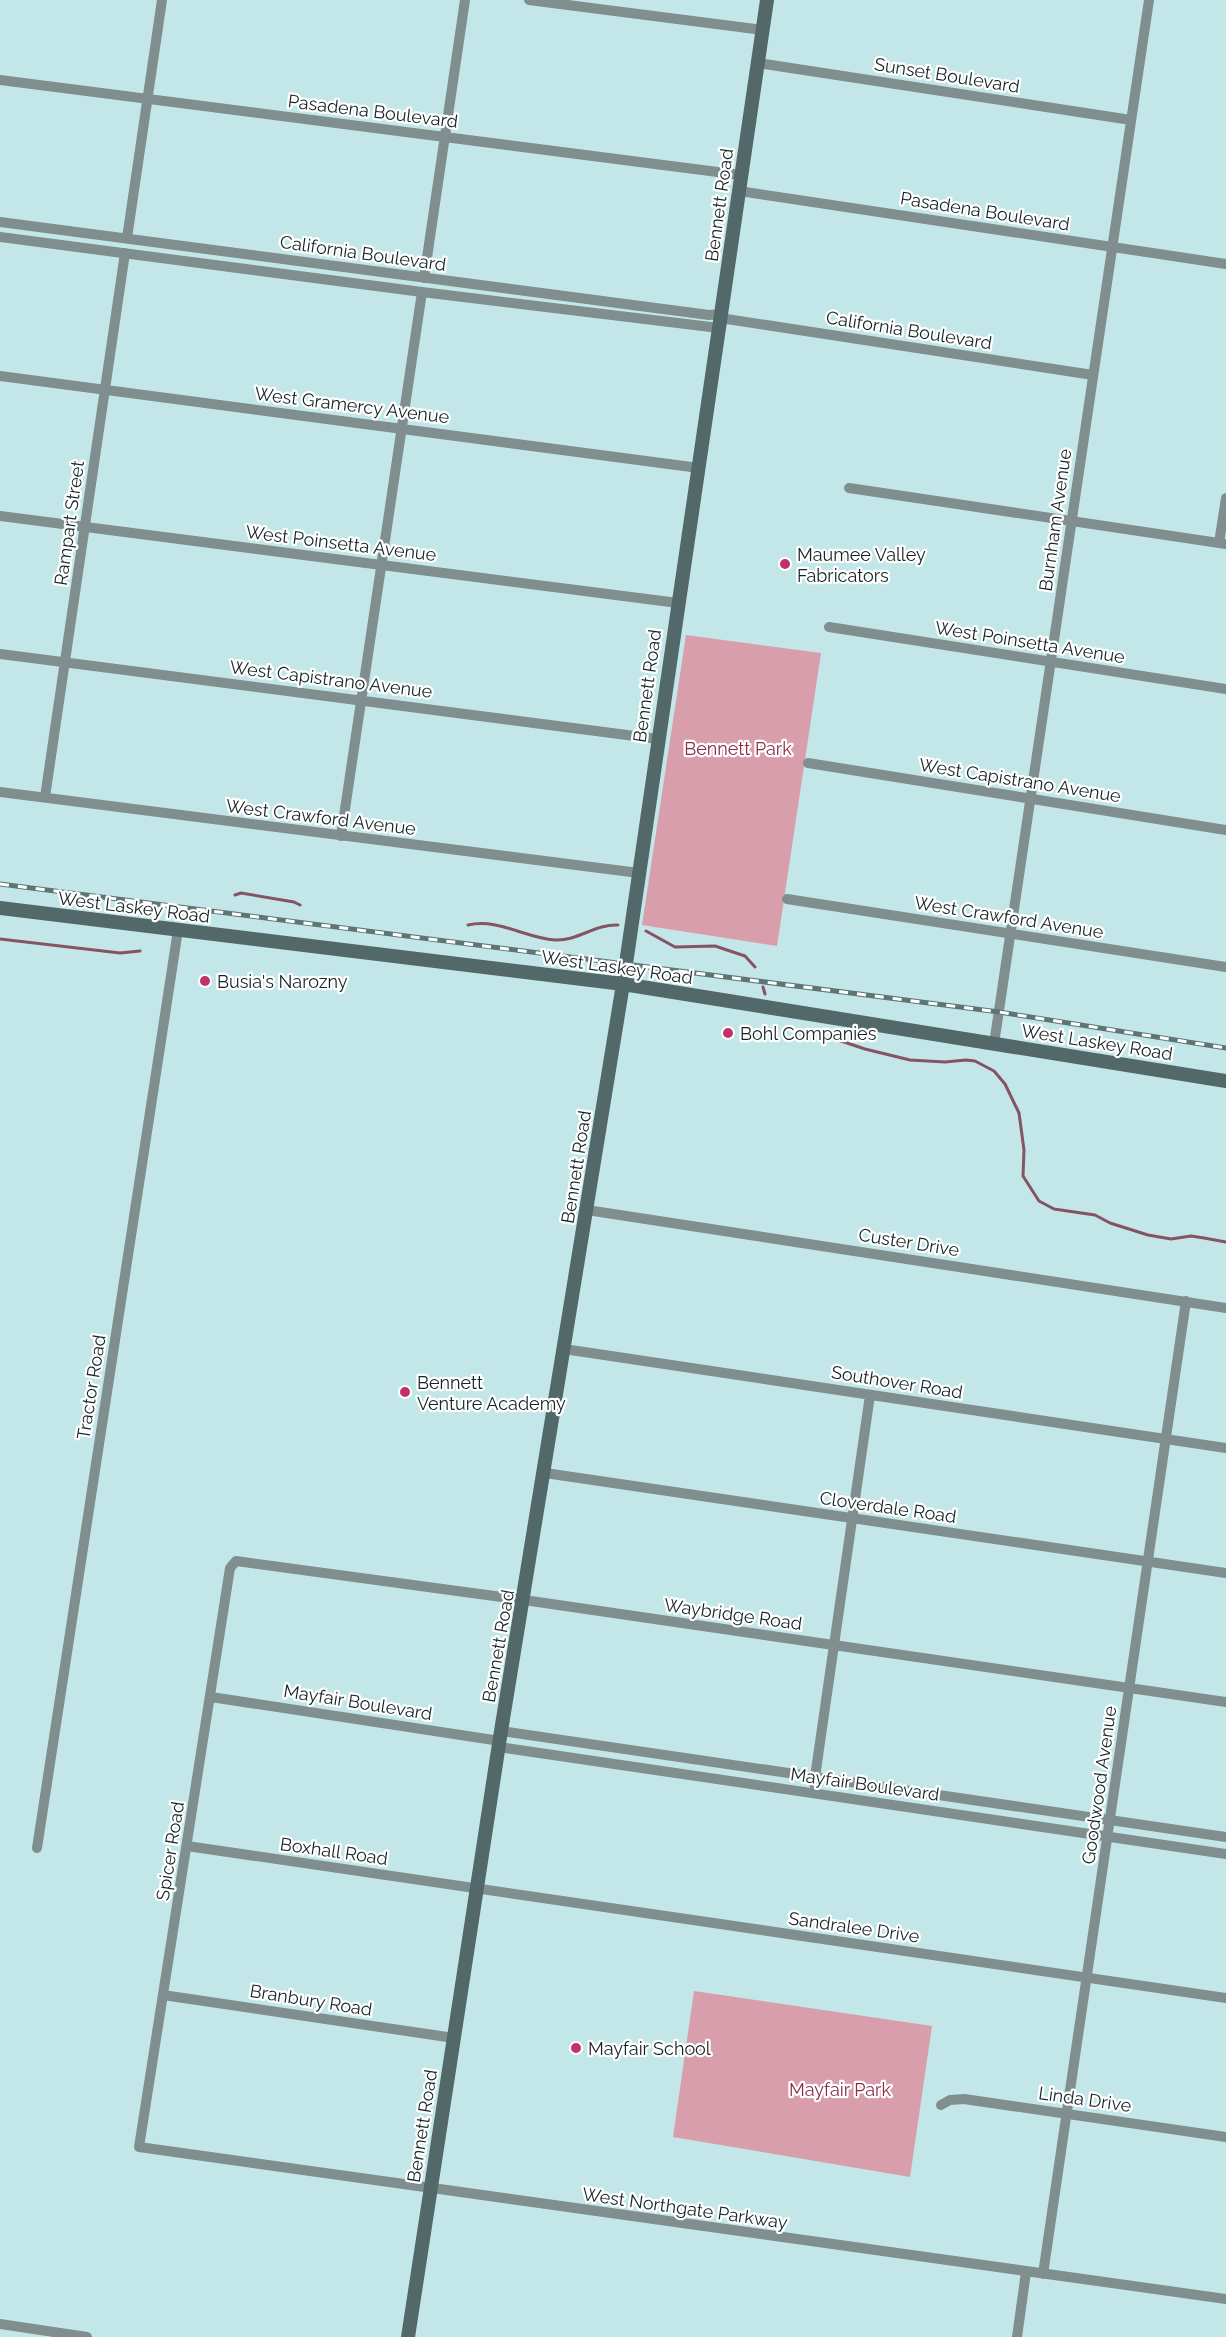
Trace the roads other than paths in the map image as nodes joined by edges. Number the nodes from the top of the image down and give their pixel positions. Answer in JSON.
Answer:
{"nodes":[{"id":1,"x":162,"y":0,"type":"edge"},
{"id":2,"x":465,"y":0,"type":"edge"},
{"id":3,"x":530,"y":0,"type":"edge"},
{"id":4,"x":768,"y":0,"type":"edge"},
{"id":5,"x":1149,"y":0,"type":"edge"},
{"id":6,"x":763,"y":30,"type":"junction"},
{"id":7,"x":759,"y":63,"type":"junction"},
{"id":8,"x":0,"y":80,"type":"edge"},
{"id":9,"x":147,"y":100,"type":"junction"},
{"id":10,"x":1131,"y":120,"type":"junction"},
{"id":11,"x":445,"y":136,"type":"junction"},
{"id":12,"x":741,"y":175,"type":"junction"},
{"id":13,"x":739,"y":191,"type":"junction"},
{"id":14,"x":0,"y":222,"type":"edge"},
{"id":15,"x":0,"y":237,"type":"edge"},
{"id":16,"x":127,"y":238,"type":"junction"},
{"id":17,"x":1112,"y":247,"type":"junction"},
{"id":18,"x":125,"y":254,"type":"junction"},
{"id":19,"x":276,"y":258,"type":"junction"},
{"id":20,"x":1226,"y":264,"type":"edge"},
{"id":21,"x":274,"y":272,"type":"junction"},
{"id":22,"x":424,"y":278,"type":"junction"},
{"id":23,"x":422,"y":292,"type":"junction"},
{"id":24,"x":569,"y":297,"type":"junction"},
{"id":25,"x":568,"y":310,"type":"junction"},
{"id":26,"x":720,"y":320,"type":"junction"},
{"id":27,"x":1094,"y":375,"type":"junction"},
{"id":28,"x":0,"y":376,"type":"edge"},
{"id":29,"x":105,"y":390,"type":"junction"},
{"id":30,"x":402,"y":428,"type":"junction"},
{"id":31,"x":699,"y":468,"type":"junction"},
{"id":32,"x":849,"y":488,"type":"dead end"},
{"id":33,"x":1226,"y":498,"type":"edge"},
{"id":34,"x":0,"y":516,"type":"edge"},
{"id":35,"x":1072,"y":520,"type":"junction"},
{"id":36,"x":85,"y":527,"type":"junction"},
{"id":37,"x":1223,"y":543,"type":"edge"},
{"id":38,"x":381,"y":565,"type":"junction"},
{"id":39,"x":678,"y":603,"type":"junction"},
{"id":40,"x":829,"y":627,"type":"dead end"},
{"id":41,"x":0,"y":654,"type":"edge"},
{"id":42,"x":65,"y":662,"type":"junction"},
{"id":43,"x":1051,"y":662,"type":"junction"},
{"id":44,"x":1226,"y":689,"type":"edge"},
{"id":45,"x":361,"y":699,"type":"junction"},
{"id":46,"x":658,"y":739,"type":"junction"},
{"id":47,"x":808,"y":763,"type":"dead end"},
{"id":48,"x":0,"y":792,"type":"edge"},
{"id":49,"x":45,"y":797,"type":"junction"},
{"id":50,"x":1031,"y":798,"type":"junction"},
{"id":51,"x":1226,"y":830,"type":"edge"},
{"id":52,"x":341,"y":836,"type":"junction"},
{"id":53,"x":639,"y":873,"type":"junction"},
{"id":54,"x":787,"y":899,"type":"dead end"},
{"id":55,"x":0,"y":908,"type":"edge"},
{"id":56,"x":178,"y":930,"type":"junction"},
{"id":57,"x":1010,"y":933,"type":"junction"},
{"id":58,"x":1226,"y":967,"type":"edge"},
{"id":59,"x":623,"y":984,"type":"junction"},
{"id":60,"x":994,"y":1044,"type":"junction"},
{"id":61,"x":1226,"y":1081,"type":"edge"},
{"id":62,"x":587,"y":1210,"type":"junction"},
{"id":63,"x":1186,"y":1301,"type":"junction"},
{"id":64,"x":1226,"y":1308,"type":"edge"},
{"id":65,"x":564,"y":1348,"type":"junction"},
{"id":66,"x":870,"y":1395,"type":"junction"},
{"id":67,"x":1166,"y":1439,"type":"junction"},
{"id":68,"x":1226,"y":1448,"type":"edge"},
{"id":69,"x":545,"y":1473,"type":"junction"},
{"id":70,"x":853,"y":1518,"type":"junction"},
{"id":71,"x":236,"y":1561,"type":"joint"},
{"id":72,"x":1148,"y":1562,"type":"junction"},
{"id":73,"x":1226,"y":1573,"type":"edge"},
{"id":74,"x":524,"y":1600,"type":"junction"},
{"id":75,"x":834,"y":1646,"type":"junction"},
{"id":76,"x":1130,"y":1688,"type":"junction"},
{"id":77,"x":211,"y":1697,"type":"junction"},
{"id":78,"x":1226,"y":1702,"type":"edge"},
{"id":79,"x":500,"y":1740,"type":"junction"},
{"id":80,"x":815,"y":1778,"type":"junction"},
{"id":81,"x":813,"y":1793,"type":"junction"},
{"id":82,"x":1110,"y":1820,"type":"junction"},
{"id":83,"x":1108,"y":1837,"type":"junction"},
{"id":84,"x":1226,"y":1837,"type":"edge"},
{"id":85,"x":187,"y":1846,"type":"junction"},
{"id":86,"x":37,"y":1848,"type":"dead end"},
{"id":87,"x":1226,"y":1854,"type":"edge"},
{"id":88,"x":477,"y":1889,"type":"junction"},
{"id":89,"x":1087,"y":1978,"type":"junction"},
{"id":90,"x":163,"y":1995,"type":"junction"},
{"id":91,"x":1226,"y":1998,"type":"edge"},
{"id":92,"x":454,"y":2038,"type":"junction"},
{"id":93,"x":941,"y":2105,"type":"dead end"},
{"id":94,"x":1067,"y":2113,"type":"junction"},
{"id":95,"x":1226,"y":2137,"type":"edge"},
{"id":96,"x":139,"y":2147,"type":"joint"},
{"id":97,"x":430,"y":2189,"type":"junction"},
{"id":98,"x":1026,"y":2272,"type":"junction"},
{"id":99,"x":1043,"y":2274,"type":"junction"},
{"id":100,"x":1226,"y":2299,"type":"edge"},
{"id":101,"x":0,"y":2324,"type":"edge"},
{"id":102,"x":87,"y":2337,"type":"edge"},
{"id":103,"x":408,"y":2337,"type":"edge"},
{"id":104,"x":1017,"y":2337,"type":"edge"}],
"edges":[{"from":1,"to":9,"type":"street","name":"Rampart Street"},
{"from":2,"to":11,"type":"street"},
{"from":3,"to":6,"type":"street"},
{"from":4,"to":6,"type":"street","name":"Bennett Road"},
{"from":5,"to":10,"type":"street","name":"Burnham Avenue"},
{"from":6,"to":7,"type":"street","name":"Bennett Road"},
{"from":7,"to":10,"type":"street","name":"Sunset Boulevard"},
{"from":7,"to":12,"type":"street","name":"Bennett Road"},
{"from":8,"to":9,"type":"street","name":"Pasadena Boulevard"},
{"from":9,"to":11,"type":"street","name":"Pasadena Boulevard"},
{"from":9,"to":16,"type":"street","name":"Rampart Street"},
{"from":10,"to":17,"type":"street","name":"Burnham Avenue"},
{"from":11,"to":12,"type":"street","name":"Pasadena Boulevard"},
{"from":11,"to":22,"type":"street"},
{"from":12,"to":13,"type":"street","name":"Bennett Road"},
{"from":13,"to":17,"type":"street","name":"Pasadena Boulevard"},
{"from":13,"to":26,"type":"street","name":"Bennett Road"},
{"from":14,"to":16,"type":"street","name":"California Boulevard"},
{"from":15,"to":18,"type":"street","name":"California Boulevard"},
{"from":16,"to":18,"type":"street","name":"Rampart Street"},
{"from":16,"to":19,"type":"street","name":"California Boulevard"},
{"from":17,"to":20,"type":"street","name":"Pasadena Boulevard"},
{"from":17,"to":27,"type":"street","name":"Burnham Avenue"},
{"from":18,"to":21,"type":"street","name":"California Boulevard"},
{"from":18,"to":29,"type":"street","name":"Rampart Street"},
{"from":19,"to":21,"type":"street"},
{"from":19,"to":22,"type":"street","name":"California Boulevard"},
{"from":21,"to":23,"type":"street","name":"California Boulevard"},
{"from":22,"to":23,"type":"street"},
{"from":22,"to":24,"type":"street","name":"California Boulevard"},
{"from":23,"to":25,"type":"street","name":"California Boulevard"},
{"from":23,"to":30,"type":"street"},
{"from":24,"to":25,"type":"street"},
{"from":24,"to":26,"type":"street","name":"California Boulevard"},
{"from":25,"to":26,"type":"street","name":"California Boulevard"},
{"from":26,"to":27,"type":"street","name":"California Boulevard"},
{"from":26,"to":31,"type":"street","name":"Bennett Road"},
{"from":27,"to":35,"type":"street","name":"Burnham Avenue"},
{"from":28,"to":29,"type":"street","name":"West Gramercy Avenue"},
{"from":29,"to":30,"type":"street","name":"West Gramercy Avenue"},
{"from":29,"to":36,"type":"street","name":"Rampart Street"},
{"from":30,"to":31,"type":"street","name":"West Gramercy Avenue"},
{"from":30,"to":38,"type":"street"},
{"from":31,"to":39,"type":"street","name":"Bennett Road"},
{"from":32,"to":35,"type":"street"},
{"from":33,"to":37,"type":"street"},
{"from":34,"to":36,"type":"street","name":"West Poinsetta Avenue"},
{"from":35,"to":37,"type":"street"},
{"from":35,"to":43,"type":"street","name":"Burnham Avenue"},
{"from":36,"to":38,"type":"street","name":"West Poinsetta Avenue"},
{"from":36,"to":42,"type":"street","name":"Rampart Street"},
{"from":38,"to":39,"type":"street","name":"West Poinsetta Avenue"},
{"from":38,"to":45,"type":"street"},
{"from":39,"to":46,"type":"street","name":"Bennett Road"},
{"from":40,"to":43,"type":"street","name":"West Poinsetta Avenue"},
{"from":41,"to":42,"type":"street","name":"West Capistrano Avenue"},
{"from":42,"to":45,"type":"street","name":"West Capistrano Avenue"},
{"from":42,"to":49,"type":"street","name":"Rampart Street"},
{"from":43,"to":44,"type":"street","name":"West Poinsetta Avenue"},
{"from":43,"to":50,"type":"street","name":"Burnham Avenue"},
{"from":45,"to":46,"type":"street","name":"West Capistrano Avenue"},
{"from":45,"to":52,"type":"street"},
{"from":46,"to":53,"type":"street","name":"Bennett Road"},
{"from":47,"to":50,"type":"street","name":"West Capistrano Avenue"},
{"from":48,"to":49,"type":"street","name":"West Crawford Avenue"},
{"from":49,"to":52,"type":"street","name":"West Crawford Avenue"},
{"from":50,"to":51,"type":"street","name":"West Capistrano Avenue"},
{"from":50,"to":57,"type":"street","name":"Burnham Avenue"},
{"from":52,"to":53,"type":"street","name":"West Crawford Avenue"},
{"from":53,"to":59,"type":"street","name":"Bennett Road"},
{"from":54,"to":57,"type":"street","name":"West Crawford Avenue"},
{"from":55,"to":56,"type":"street","name":"West Laskey Road"},
{"from":56,"to":59,"type":"street","name":"West Laskey Road"},
{"from":56,"to":86,"type":"street","name":"Tractor Road"},
{"from":57,"to":58,"type":"street","name":"West Crawford Avenue"},
{"from":57,"to":60,"type":"street","name":"Burnham Avenue"},
{"from":59,"to":60,"type":"street","name":"West Laskey Road"},
{"from":59,"to":62,"type":"street","name":"Bennett Road"},
{"from":60,"to":61,"type":"street","name":"West Laskey Road"},
{"from":62,"to":63,"type":"street","name":"Custer Drive"},
{"from":62,"to":65,"type":"street","name":"Bennett Road"},
{"from":63,"to":64,"type":"street","name":"Custer Drive"},
{"from":63,"to":67,"type":"street","name":"Goodwood Avenue"},
{"from":65,"to":66,"type":"street","name":"Southover Road"},
{"from":65,"to":69,"type":"street","name":"Bennett Road"},
{"from":66,"to":67,"type":"street","name":"Southover Road"},
{"from":66,"to":70,"type":"street"},
{"from":67,"to":68,"type":"street","name":"Southover Road"},
{"from":67,"to":72,"type":"street","name":"Goodwood Avenue"},
{"from":69,"to":70,"type":"street","name":"Cloverdale Road"},
{"from":69,"to":74,"type":"street","name":"Bennett Road"},
{"from":70,"to":72,"type":"street","name":"Cloverdale Road"},
{"from":70,"to":75,"type":"street"},
{"from":71,"to":74,"type":"street","name":"Waybridge Road"},
{"from":71,"to":77,"type":"street","name":"Spicer Road"},
{"from":72,"to":73,"type":"street","name":"Cloverdale Road"},
{"from":72,"to":76,"type":"street","name":"Goodwood Avenue"},
{"from":74,"to":75,"type":"street","name":"Waybridge Road"},
{"from":74,"to":79,"type":"street","name":"Bennett Road"},
{"from":75,"to":76,"type":"street","name":"Waybridge Road"},
{"from":75,"to":80,"type":"street"},
{"from":76,"to":78,"type":"street","name":"Waybridge Road"},
{"from":76,"to":82,"type":"street","name":"Goodwood Avenue"},
{"from":77,"to":79,"type":"street","name":"Mayfair Boulevard"},
{"from":77,"to":85,"type":"street","name":"Spicer Road"},
{"from":79,"to":80,"type":"street","name":"Mayfair Boulevard"},
{"from":79,"to":81,"type":"street","name":"Mayfair Boulevard"},
{"from":79,"to":88,"type":"street","name":"Bennett Road"},
{"from":80,"to":81,"type":"street"},
{"from":80,"to":82,"type":"street","name":"Mayfair Boulevard"},
{"from":81,"to":83,"type":"street","name":"Mayfair Boulevard"},
{"from":82,"to":83,"type":"street","name":"Goodwood Avenue"},
{"from":82,"to":84,"type":"street","name":"Mayfair Boulevard"},
{"from":83,"to":87,"type":"street","name":"Mayfair Boulevard"},
{"from":83,"to":89,"type":"street","name":"Goodwood Avenue"},
{"from":85,"to":88,"type":"street","name":"Boxhall Road"},
{"from":85,"to":90,"type":"street","name":"Spicer Road"},
{"from":88,"to":89,"type":"street","name":"Sandralee Drive"},
{"from":88,"to":92,"type":"street","name":"Bennett Road"},
{"from":89,"to":91,"type":"street","name":"Sandralee Drive"},
{"from":89,"to":94,"type":"street","name":"Goodwood Avenue"},
{"from":90,"to":92,"type":"street","name":"Branbury Road"},
{"from":90,"to":96,"type":"street","name":"Spicer Road"},
{"from":92,"to":97,"type":"street","name":"Bennett Road"},
{"from":93,"to":94,"type":"street","name":"Linda Drive"},
{"from":94,"to":95,"type":"street","name":"Linda Drive"},
{"from":94,"to":99,"type":"street","name":"Goodwood Avenue"},
{"from":96,"to":97,"type":"street","name":"West Northgate Parkway"},
{"from":97,"to":98,"type":"street","name":"West Northgate Parkway"},
{"from":97,"to":103,"type":"street","name":"Bennett Road"},
{"from":98,"to":99,"type":"street","name":"West Northgate Parkway"},
{"from":98,"to":104,"type":"street"},
{"from":99,"to":100,"type":"street","name":"West Northgate Parkway"},
{"from":101,"to":102,"type":"street"}]}
